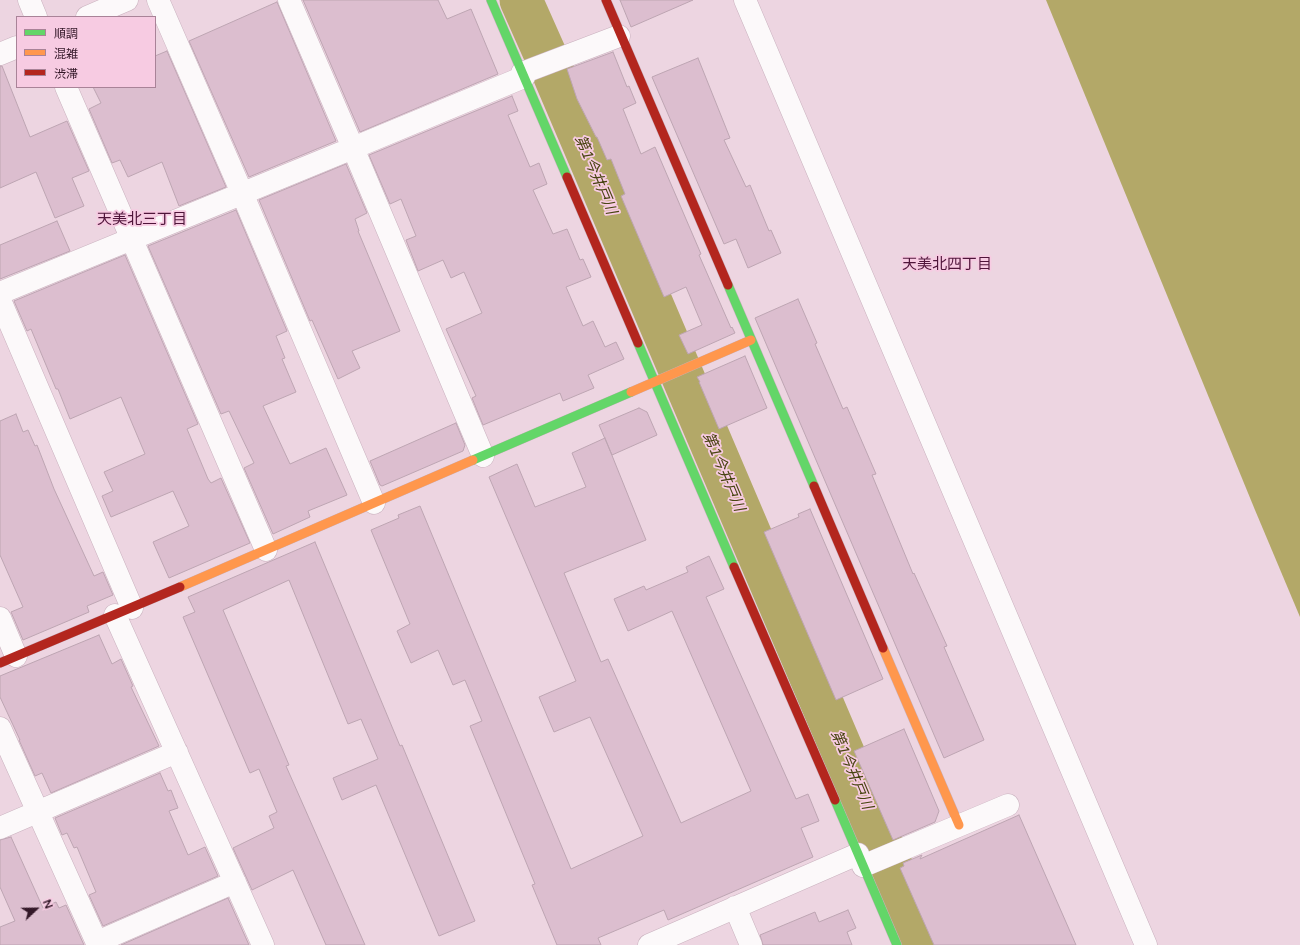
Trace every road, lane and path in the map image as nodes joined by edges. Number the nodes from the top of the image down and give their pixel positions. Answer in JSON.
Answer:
{"nodes":[{"id":1,"x":29,"y":0,"type":"edge"},
{"id":2,"x":127,"y":0,"type":"edge"},
{"id":3,"x":158,"y":0,"type":"edge"},
{"id":4,"x":289,"y":0,"type":"edge"},
{"id":5,"x":491,"y":0,"type":"edge"},
{"id":6,"x":606,"y":0,"type":"edge"},
{"id":7,"x":745,"y":0,"type":"edge"},
{"id":8,"x":36,"y":16,"type":"edge"},
{"id":9,"x":89,"y":16,"type":"edge"},
{"id":10,"x":620,"y":36,"type":"junction"},
{"id":11,"x":16,"y":47,"type":"edge"},
{"id":12,"x":0,"y":54,"type":"edge"},
{"id":13,"x":524,"y":74,"type":"junction"},
{"id":14,"x":66,"y":88,"type":"edge"},
{"id":15,"x":353,"y":148,"type":"junction"},
{"id":16,"x":242,"y":193,"type":"junction"},
{"id":17,"x":132,"y":238,"type":"junction"},
{"id":18,"x":0,"y":292,"type":"edge"},
{"id":19,"x":0,"y":300,"type":"edge"},
{"id":20,"x":750,"y":341,"type":"junction"},
{"id":21,"x":657,"y":381,"type":"junction"},
{"id":22,"x":483,"y":456,"type":"junction"},
{"id":23,"x":374,"y":503,"type":"junction"},
{"id":24,"x":266,"y":550,"type":"junction"},
{"id":25,"x":124,"y":611,"type":"junction"},
{"id":26,"x":0,"y":618,"type":"edge"},
{"id":27,"x":8,"y":659,"type":"edge"},
{"id":28,"x":0,"y":728,"type":"edge"},
{"id":29,"x":177,"y":752,"type":"junction"},
{"id":30,"x":1008,"y":805,"type":"dead end"},
{"id":31,"x":38,"y":812,"type":"junction"},
{"id":32,"x":958,"y":826,"type":"junction"},
{"id":33,"x":0,"y":828,"type":"edge"},
{"id":34,"x":862,"y":861,"type":"junction"},
{"id":35,"x":235,"y":882,"type":"junction"},
{"id":36,"x":735,"y":907,"type":"junction"},
{"id":37,"x":98,"y":943,"type":"edge"},
{"id":38,"x":264,"y":945,"type":"edge"},
{"id":39,"x":649,"y":945,"type":"edge"},
{"id":40,"x":751,"y":945,"type":"edge"},
{"id":41,"x":897,"y":945,"type":"edge"},
{"id":42,"x":1146,"y":945,"type":"edge"}],
"edges":[{"from":1,"to":8,"type":"street"},
{"from":2,"to":9,"type":"street"},
{"from":3,"to":16,"type":"street"},
{"from":4,"to":15,"type":"street"},
{"from":5,"to":13,"type":"street"},
{"from":6,"to":10,"type":"street"},
{"from":7,"to":42,"type":"street"},
{"from":10,"to":13,"type":"street"},
{"from":10,"to":20,"type":"street"},
{"from":11,"to":12,"type":"street"},
{"from":13,"to":15,"type":"street"},
{"from":13,"to":21,"type":"street"},
{"from":14,"to":17,"type":"street"},
{"from":15,"to":16,"type":"street"},
{"from":15,"to":22,"type":"street"},
{"from":16,"to":17,"type":"street"},
{"from":16,"to":23,"type":"street"},
{"from":17,"to":18,"type":"street"},
{"from":17,"to":24,"type":"street"},
{"from":19,"to":25,"type":"street"},
{"from":20,"to":21,"type":"street"},
{"from":20,"to":32,"type":"street"},
{"from":21,"to":22,"type":"street"},
{"from":21,"to":34,"type":"street"},
{"from":22,"to":23,"type":"street"},
{"from":23,"to":24,"type":"street"},
{"from":24,"to":25,"type":"street"},
{"from":25,"to":27,"type":"street"},
{"from":25,"to":29,"type":"street"},
{"from":26,"to":27,"type":"street"},
{"from":28,"to":31,"type":"street"},
{"from":29,"to":31,"type":"street"},
{"from":29,"to":35,"type":"street"},
{"from":30,"to":32,"type":"street"},
{"from":31,"to":33,"type":"street"},
{"from":31,"to":37,"type":"street"},
{"from":32,"to":34,"type":"street"},
{"from":34,"to":36,"type":"street"},
{"from":34,"to":41,"type":"street"},
{"from":35,"to":37,"type":"street"},
{"from":35,"to":38,"type":"street"},
{"from":36,"to":39,"type":"street"},
{"from":36,"to":40,"type":"street"}]}
